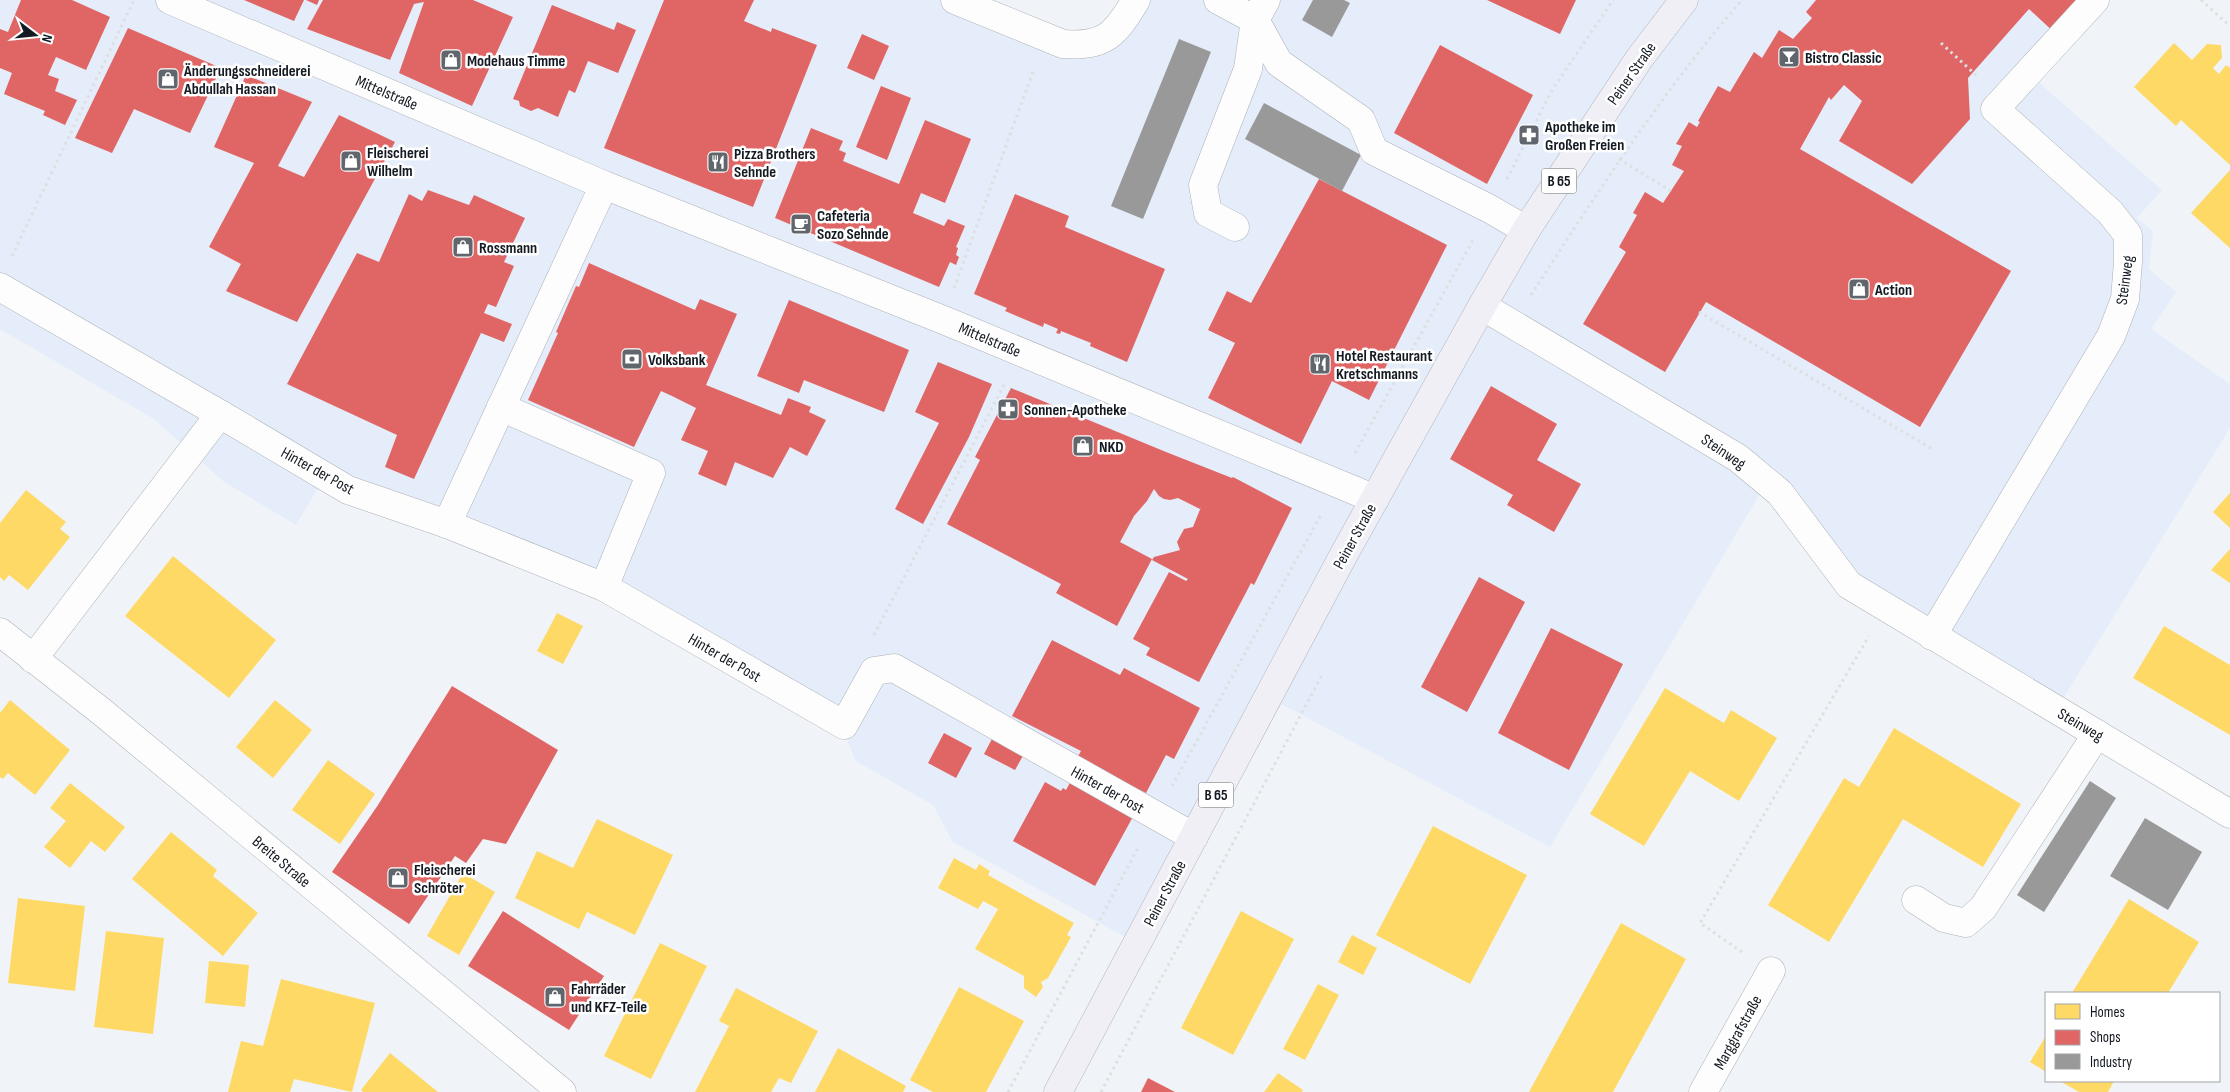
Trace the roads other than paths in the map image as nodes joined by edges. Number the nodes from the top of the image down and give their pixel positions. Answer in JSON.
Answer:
{"nodes":[{"id":1,"x":170,"y":0,"type":"edge"},
{"id":2,"x":954,"y":0,"type":"edge"},
{"id":3,"x":1136,"y":0,"type":"edge"},
{"id":4,"x":1218,"y":0,"type":"edge"},
{"id":5,"x":1684,"y":0,"type":"edge"},
{"id":6,"x":2096,"y":0,"type":"edge"},
{"id":7,"x":1261,"y":10,"type":"edge"},
{"id":8,"x":604,"y":185,"type":"junction"},
{"id":9,"x":1235,"y":227,"type":"dead end"},
{"id":10,"x":1526,"y":230,"type":"junction"},
{"id":11,"x":4,"y":276,"type":"edge"},
{"id":12,"x":1482,"y":306,"type":"junction"},
{"id":13,"x":502,"y":407,"type":"junction"},
{"id":14,"x":220,"y":414,"type":"junction"},
{"id":15,"x":1374,"y":499,"type":"junction"},
{"id":16,"x":447,"y":524,"type":"junction"},
{"id":17,"x":604,"y":587,"type":"junction"},
{"id":18,"x":0,"y":632,"type":"edge"},
{"id":19,"x":1932,"y":636,"type":"junction"},
{"id":20,"x":33,"y":659,"type":"junction"},
{"id":21,"x":2097,"y":734,"type":"junction"},
{"id":22,"x":2230,"y":814,"type":"edge"},
{"id":23,"x":1194,"y":837,"type":"junction"},
{"id":24,"x":1916,"y":900,"type":"dead end"},
{"id":25,"x":1771,"y":971,"type":"road end"},
{"id":26,"x":562,"y":1092,"type":"edge"},
{"id":27,"x":1058,"y":1092,"type":"edge"},
{"id":28,"x":1702,"y":1092,"type":"edge"}],
"edges":[{"from":1,"to":8,"type":"street","name":"Mittelstraße"},
{"from":2,"to":3,"type":"street"},
{"from":4,"to":7,"type":"street"},
{"from":5,"to":10,"type":"main road","name":"Peiner Straße","number":"B 65"},
{"from":6,"to":19,"type":"street","name":"Steinweg"},
{"from":7,"to":9,"type":"street"},
{"from":7,"to":10,"type":"street"},
{"from":8,"to":13,"type":"street"},
{"from":8,"to":15,"type":"street","name":"Mittelstraße"},
{"from":10,"to":12,"type":"main road","name":"Peiner Straße","number":"B 65"},
{"from":11,"to":14,"type":"street","name":"Hinter der Post"},
{"from":12,"to":15,"type":"main road","name":"Peiner Straße","number":"B 65"},
{"from":12,"to":19,"type":"street","name":"Steinweg"},
{"from":13,"to":16,"type":"street"},
{"from":13,"to":17,"type":"street"},
{"from":14,"to":16,"type":"street","name":"Hinter der Post"},
{"from":14,"to":20,"type":"street"},
{"from":15,"to":23,"type":"main road","name":"Peiner Straße","number":"B 65"},
{"from":16,"to":17,"type":"street","name":"Hinter der Post"},
{"from":17,"to":23,"type":"street","name":"Hinter der Post"},
{"from":18,"to":20,"type":"street","name":"Breite Straße"},
{"from":19,"to":21,"type":"street","name":"Steinweg"},
{"from":20,"to":26,"type":"street","name":"Breite Straße"},
{"from":21,"to":22,"type":"street","name":"Steinweg"},
{"from":21,"to":24,"type":"street"},
{"from":23,"to":27,"type":"main road","name":"Peiner Straße","number":"B 65"},
{"from":25,"to":28,"type":"street","name":"Marggrafstraße"}]}
